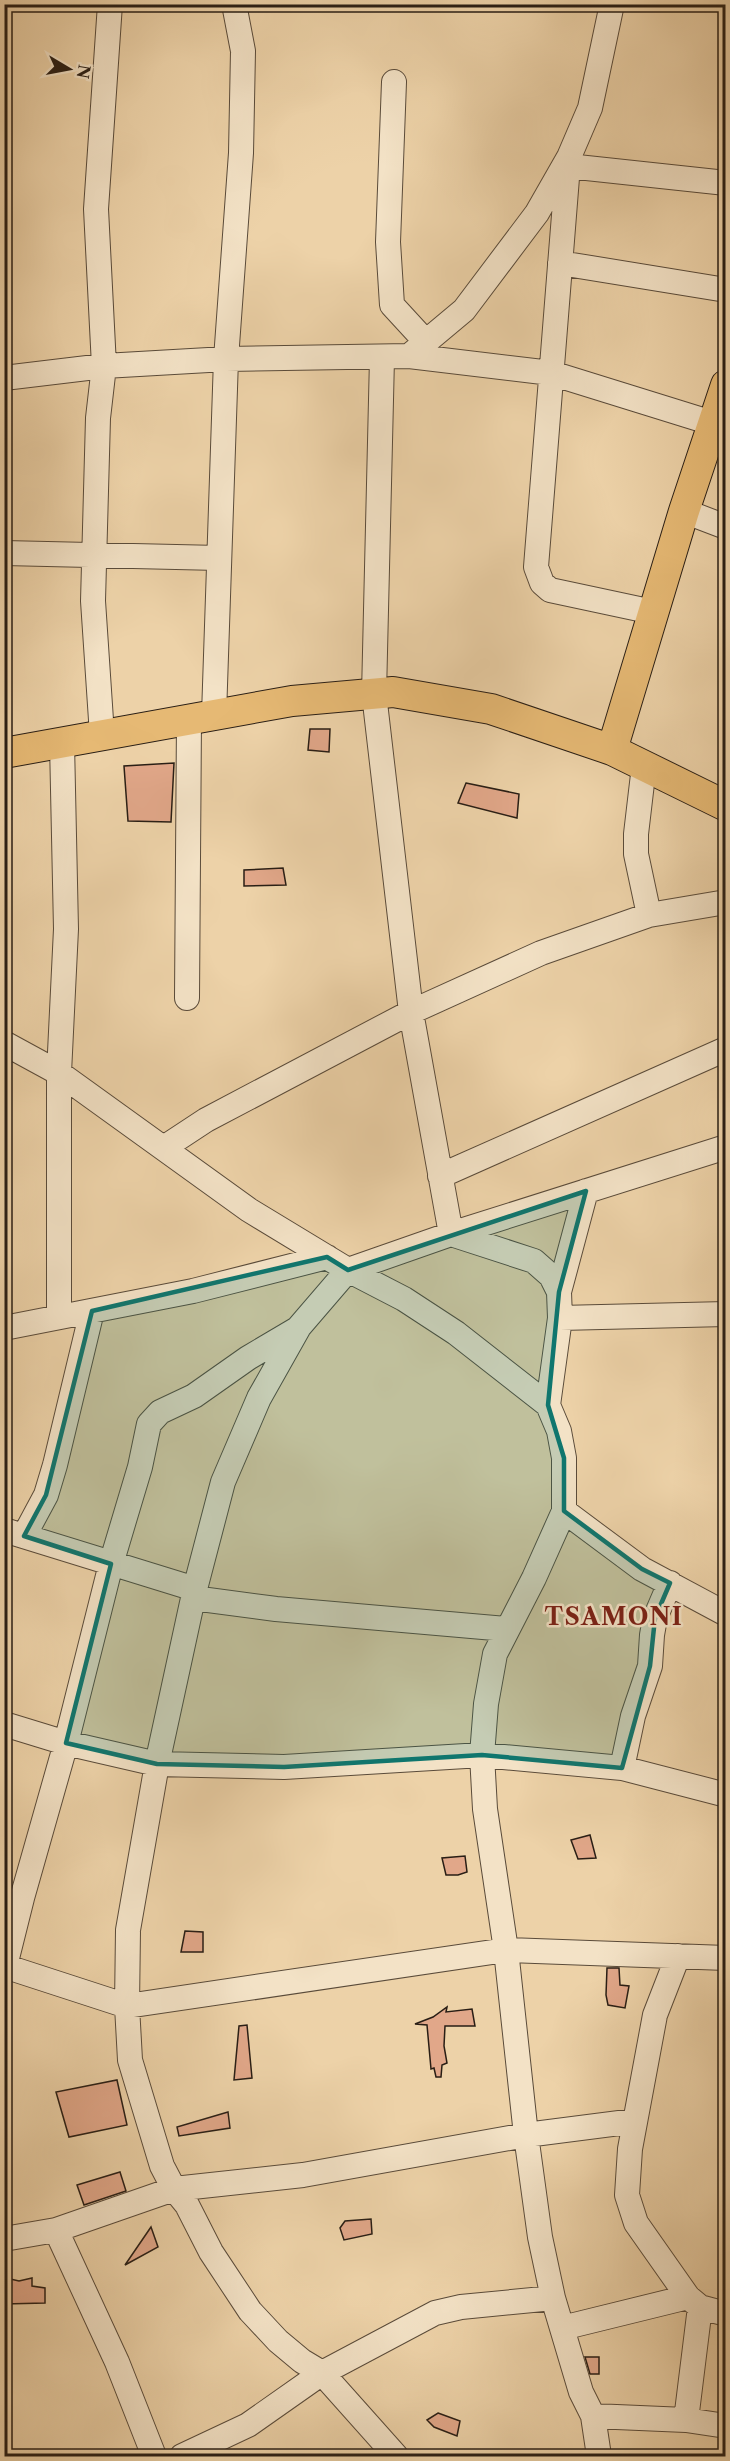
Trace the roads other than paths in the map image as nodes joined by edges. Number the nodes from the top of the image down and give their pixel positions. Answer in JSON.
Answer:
{"nodes":[{"id":1,"x":110,"y":4,"type":"edge"},
{"id":2,"x":234,"y":4,"type":"edge"},
{"id":3,"x":612,"y":4,"type":"edge"},
{"id":4,"x":394,"y":82,"type":"dead end"},
{"id":5,"x":569,"y":162,"type":"junction"},
{"id":6,"x":726,"y":183,"type":"edge"},
{"id":7,"x":560,"y":263,"type":"junction"},
{"id":8,"x":726,"y":290,"type":"edge"},
{"id":9,"x":417,"y":349,"type":"junction"},
{"id":10,"x":382,"y":358,"type":"junction"},
{"id":11,"x":225,"y":359,"type":"junction"},
{"id":12,"x":104,"y":366,"type":"junction"},
{"id":13,"x":551,"y":372,"type":"junction"},
{"id":14,"x":4,"y":378,"type":"edge"},
{"id":15,"x":726,"y":386,"type":"edge"},
{"id":16,"x":712,"y":423,"type":"junction"},
{"id":17,"x":684,"y":511,"type":"junction"},
{"id":18,"x":726,"y":527,"type":"edge"},
{"id":19,"x":4,"y":553,"type":"edge"},
{"id":20,"x":95,"y":555,"type":"junction"},
{"id":21,"x":219,"y":558,"type":"junction"},
{"id":22,"x":653,"y":612,"type":"junction"},
{"id":23,"x":375,"y":694,"type":"junction"},
{"id":24,"x":202,"y":717,"type":"junction"},
{"id":25,"x":102,"y":735,"type":"junction"},
{"id":26,"x":62,"y":743,"type":"junction"},
{"id":27,"x":612,"y":750,"type":"junction"},
{"id":28,"x":4,"y":753,"type":"edge"},
{"id":29,"x":644,"y":766,"type":"junction"},
{"id":30,"x":726,"y":806,"type":"edge"},
{"id":31,"x":726,"y":902,"type":"edge"},
{"id":32,"x":649,"y":915,"type":"junction"},
{"id":33,"x":186,"y":998,"type":"dead end"},
{"id":34,"x":411,"y":1012,"type":"junction"},
{"id":35,"x":4,"y":1043,"type":"edge"},
{"id":36,"x":726,"y":1049,"type":"edge"},
{"id":37,"x":59,"y":1073,"type":"junction"},
{"id":38,"x":165,"y":1147,"type":"junction"},
{"id":39,"x":726,"y":1147,"type":"edge"},
{"id":40,"x":440,"y":1176,"type":"junction"},
{"id":41,"x":586,"y":1191,"type":"junction"},
{"id":42,"x":450,"y":1234,"type":"junction"},
{"id":43,"x":327,"y":1257,"type":"junction"},
{"id":44,"x":348,"y":1270,"type":"junction"},
{"id":45,"x":560,"y":1292,"type":"junction"},
{"id":46,"x":92,"y":1311,"type":"junction"},
{"id":47,"x":726,"y":1314,"type":"edge"},
{"id":48,"x":58,"y":1317,"type":"junction"},
{"id":49,"x":560,"y":1318,"type":"junction"},
{"id":50,"x":299,"y":1327,"type":"junction"},
{"id":51,"x":4,"y":1328,"type":"edge"},
{"id":52,"x":548,"y":1405,"type":"junction"},
{"id":53,"x":564,"y":1510,"type":"junction"},
{"id":54,"x":14,"y":1533,"type":"edge"},
{"id":55,"x":111,"y":1564,"type":"junction"},
{"id":56,"x":670,"y":1584,"type":"junction"},
{"id":57,"x":194,"y":1594,"type":"junction"},
{"id":58,"x":726,"y":1614,"type":"edge"},
{"id":59,"x":506,"y":1629,"type":"junction"},
{"id":60,"x":4,"y":1724,"type":"edge"},
{"id":61,"x":66,"y":1743,"type":"junction"},
{"id":62,"x":482,"y":1755,"type":"junction"},
{"id":63,"x":157,"y":1764,"type":"junction"},
{"id":64,"x":622,"y":1767,"type":"junction"},
{"id":65,"x":726,"y":1795,"type":"edge"},
{"id":66,"x":506,"y":1950,"type":"junction"},
{"id":67,"x":678,"y":1956,"type":"junction"},
{"id":68,"x":726,"y":1958,"type":"edge"},
{"id":69,"x":5,"y":1968,"type":"edge"},
{"id":70,"x":127,"y":2006,"type":"junction"},
{"id":71,"x":635,"y":2121,"type":"junction"},
{"id":72,"x":526,"y":2135,"type":"junction"},
{"id":73,"x":174,"y":2189,"type":"junction"},
{"id":74,"x":56,"y":2230,"type":"junction"},
{"id":75,"x":4,"y":2239,"type":"edge"},
{"id":76,"x":553,"y":2298,"type":"junction"},
{"id":77,"x":694,"y":2302,"type":"junction"},
{"id":78,"x":726,"y":2314,"type":"edge"},
{"id":79,"x":562,"y":2328,"type":"junction"},
{"id":80,"x":322,"y":2373,"type":"junction"},
{"id":81,"x":592,"y":2416,"type":"junction"},
{"id":82,"x":686,"y":2420,"type":"junction"},
{"id":83,"x":726,"y":2426,"type":"edge"},
{"id":84,"x":154,"y":2457,"type":"edge"},
{"id":85,"x":182,"y":2457,"type":"edge"},
{"id":86,"x":396,"y":2457,"type":"edge"},
{"id":87,"x":599,"y":2457,"type":"edge"}],
"edges":[{"from":1,"to":12,"type":"street"},
{"from":2,"to":11,"type":"street"},
{"from":3,"to":5,"type":"street"},
{"from":4,"to":9,"type":"street"},
{"from":5,"to":6,"type":"street"},
{"from":5,"to":7,"type":"street"},
{"from":5,"to":9,"type":"street"},
{"from":7,"to":8,"type":"street"},
{"from":7,"to":13,"type":"street"},
{"from":9,"to":10,"type":"street"},
{"from":9,"to":13,"type":"street"},
{"from":10,"to":11,"type":"street"},
{"from":10,"to":23,"type":"street"},
{"from":11,"to":12,"type":"street"},
{"from":11,"to":21,"type":"street"},
{"from":12,"to":14,"type":"street"},
{"from":12,"to":20,"type":"street"},
{"from":13,"to":16,"type":"street"},
{"from":13,"to":22,"type":"street"},
{"from":15,"to":16,"type":"main road"},
{"from":16,"to":17,"type":"main road"},
{"from":17,"to":18,"type":"street"},
{"from":17,"to":22,"type":"main road"},
{"from":19,"to":20,"type":"street"},
{"from":20,"to":21,"type":"street"},
{"from":20,"to":25,"type":"street"},
{"from":21,"to":24,"type":"street"},
{"from":22,"to":27,"type":"main road"},
{"from":23,"to":24,"type":"main road"},
{"from":23,"to":27,"type":"main road"},
{"from":23,"to":34,"type":"street"},
{"from":24,"to":25,"type":"main road"},
{"from":24,"to":33,"type":"street"},
{"from":25,"to":26,"type":"main road"},
{"from":26,"to":28,"type":"main road"},
{"from":26,"to":37,"type":"street"},
{"from":27,"to":29,"type":"main road"},
{"from":29,"to":30,"type":"main road"},
{"from":29,"to":32,"type":"street"},
{"from":31,"to":32,"type":"street"},
{"from":32,"to":34,"type":"street"},
{"from":34,"to":38,"type":"street"},
{"from":34,"to":40,"type":"street"},
{"from":35,"to":37,"type":"street"},
{"from":36,"to":40,"type":"street"},
{"from":37,"to":38,"type":"street"},
{"from":37,"to":48,"type":"street"},
{"from":38,"to":43,"type":"street"},
{"from":39,"to":41,"type":"street"},
{"from":40,"to":42,"type":"street"},
{"from":41,"to":42,"type":"street"},
{"from":41,"to":45,"type":"street"},
{"from":42,"to":44,"type":"street"},
{"from":42,"to":45,"type":"street"},
{"from":43,"to":44,"type":"street"},
{"from":43,"to":46,"type":"street"},
{"from":44,"to":50,"type":"street"},
{"from":44,"to":52,"type":"street"},
{"from":45,"to":49,"type":"street"},
{"from":46,"to":48,"type":"street"},
{"from":46,"to":54,"type":"street"},
{"from":47,"to":49,"type":"street"},
{"from":48,"to":51,"type":"street"},
{"from":49,"to":52,"type":"street"},
{"from":50,"to":55,"type":"street"},
{"from":50,"to":57,"type":"street"},
{"from":52,"to":53,"type":"street"},
{"from":53,"to":56,"type":"street"},
{"from":53,"to":59,"type":"street"},
{"from":54,"to":55,"type":"street"},
{"from":55,"to":57,"type":"street"},
{"from":55,"to":61,"type":"street"},
{"from":56,"to":58,"type":"street"},
{"from":56,"to":64,"type":"street"},
{"from":57,"to":59,"type":"street"},
{"from":57,"to":63,"type":"street"},
{"from":59,"to":62,"type":"street"},
{"from":60,"to":61,"type":"street"},
{"from":61,"to":63,"type":"street"},
{"from":61,"to":69,"type":"street"},
{"from":62,"to":63,"type":"street"},
{"from":62,"to":64,"type":"street"},
{"from":62,"to":66,"type":"street"},
{"from":63,"to":70,"type":"street"},
{"from":64,"to":65,"type":"street"},
{"from":66,"to":67,"type":"street"},
{"from":66,"to":70,"type":"street"},
{"from":66,"to":72,"type":"street"},
{"from":67,"to":68,"type":"street"},
{"from":67,"to":71,"type":"street"},
{"from":69,"to":70,"type":"street"},
{"from":70,"to":73,"type":"street"},
{"from":71,"to":72,"type":"street"},
{"from":71,"to":77,"type":"street"},
{"from":72,"to":73,"type":"street"},
{"from":72,"to":76,"type":"street"},
{"from":73,"to":74,"type":"street"},
{"from":73,"to":80,"type":"street"},
{"from":74,"to":75,"type":"street"},
{"from":74,"to":84,"type":"street"},
{"from":76,"to":79,"type":"street"},
{"from":76,"to":80,"type":"street"},
{"from":77,"to":78,"type":"street"},
{"from":77,"to":79,"type":"street"},
{"from":77,"to":82,"type":"street"},
{"from":79,"to":81,"type":"street"},
{"from":80,"to":85,"type":"street"},
{"from":80,"to":86,"type":"street"},
{"from":81,"to":82,"type":"street"},
{"from":81,"to":87,"type":"street"},
{"from":82,"to":83,"type":"street"}]}
